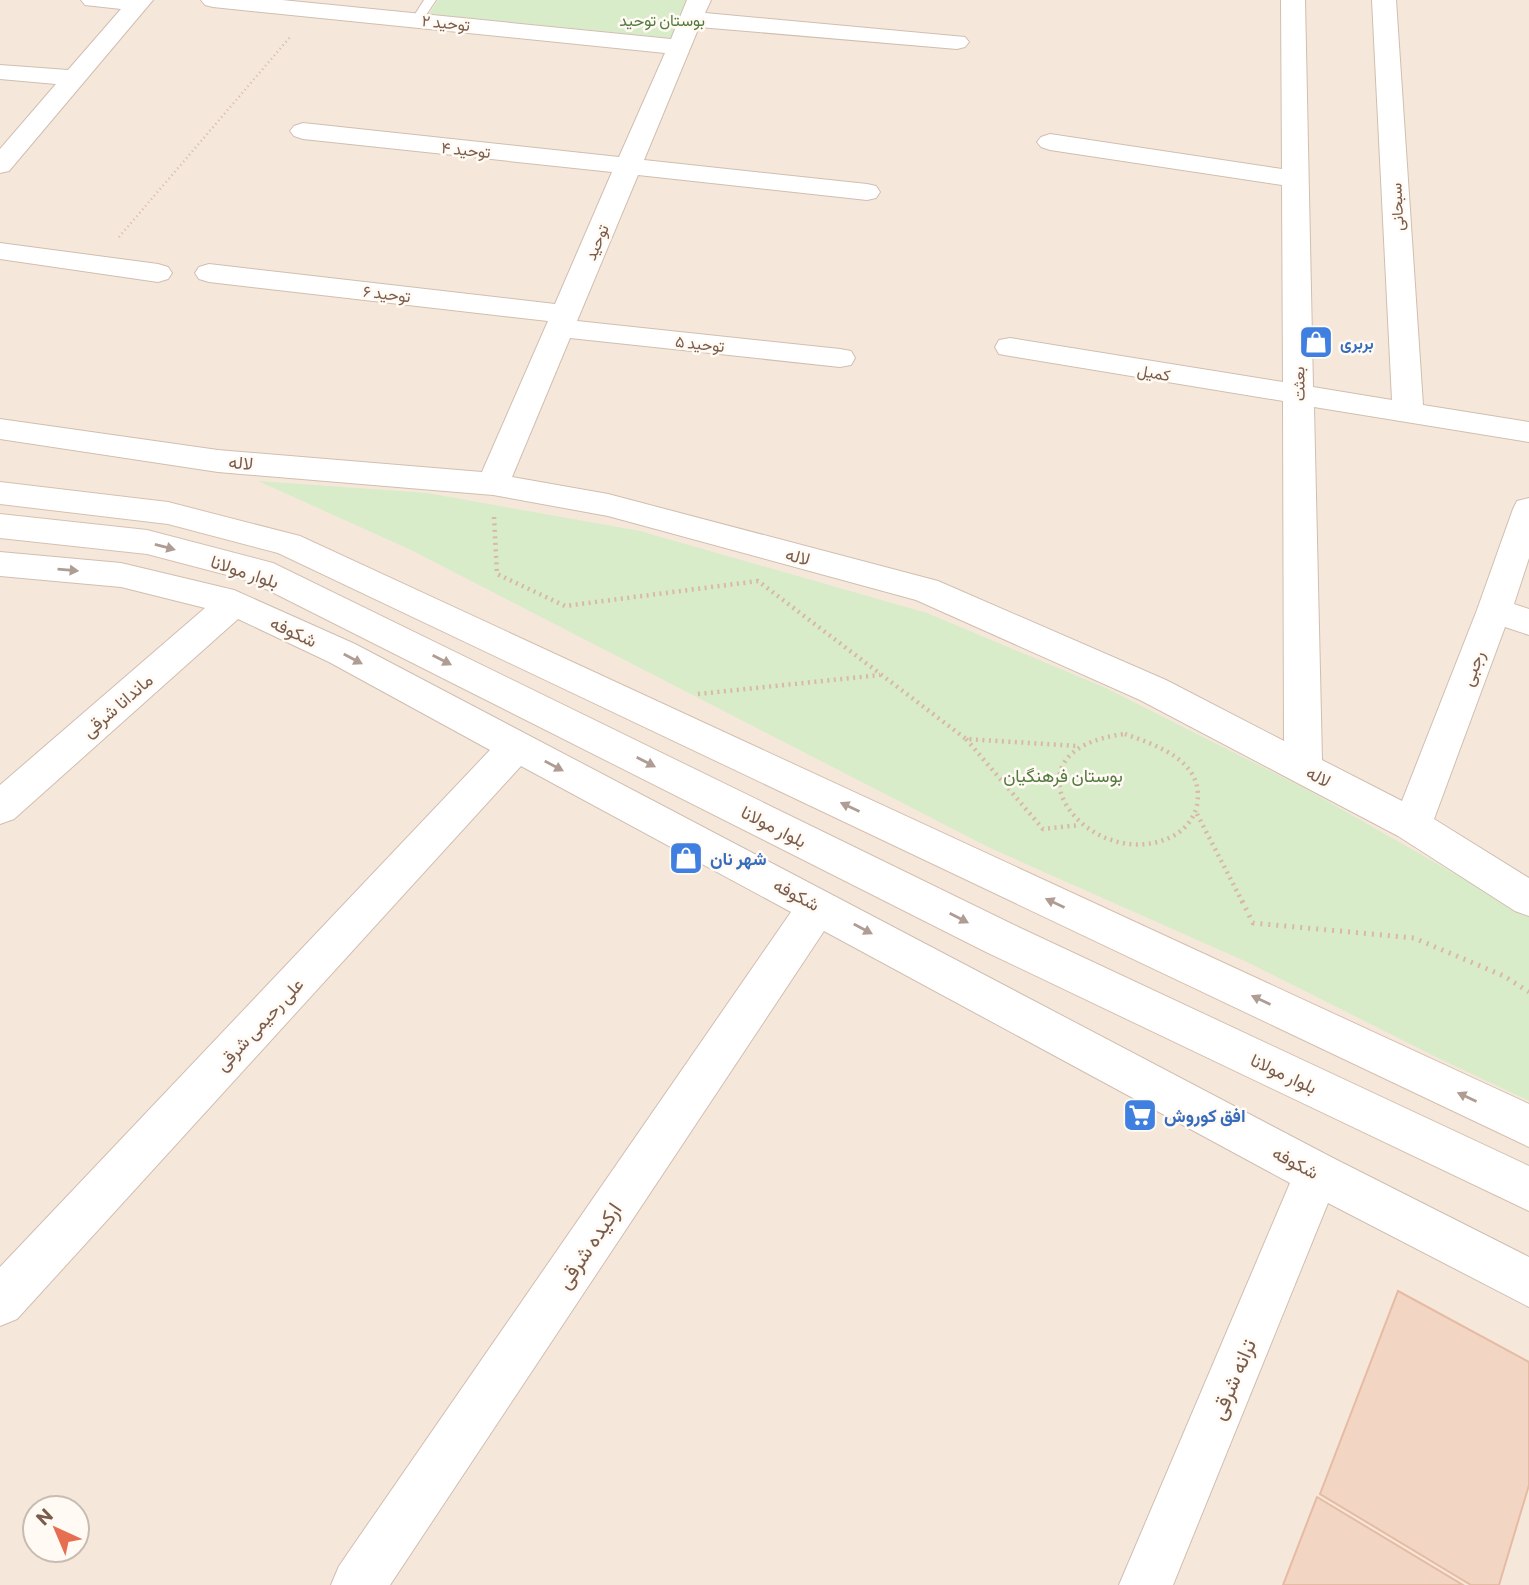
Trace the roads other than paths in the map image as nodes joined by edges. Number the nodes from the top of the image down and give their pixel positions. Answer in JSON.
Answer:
{"nodes":[{"id":1,"x":93,"y":0,"type":"edge"},
{"id":2,"x":212,"y":0,"type":"edge"},
{"id":3,"x":221,"y":0,"type":"edge"},
{"id":4,"x":1293,"y":0,"type":"edge"},
{"id":5,"x":1384,"y":0,"type":"edge"},
{"id":6,"x":139,"y":2,"type":"edge"},
{"id":7,"x":424,"y":9,"type":"edge"},
{"id":8,"x":695,"y":9,"type":"edge"},
{"id":9,"x":957,"y":42,"type":"dead end"},
{"id":10,"x":679,"y":47,"type":"junction"},
{"id":11,"x":0,"y":72,"type":"edge"},
{"id":12,"x":74,"y":78,"type":"junction"},
{"id":13,"x":303,"y":131,"type":"dead end"},
{"id":14,"x":1050,"y":142,"type":"dead end"},
{"id":15,"x":4,"y":156,"type":"edge"},
{"id":16,"x":628,"y":167,"type":"junction"},
{"id":17,"x":1296,"y":178,"type":"junction"},
{"id":18,"x":867,"y":192,"type":"dead end"},
{"id":19,"x":0,"y":251,"type":"edge"},
{"id":20,"x":158,"y":273,"type":"dead end"},
{"id":21,"x":209,"y":273,"type":"dead end"},
{"id":22,"x":563,"y":321,"type":"junction"},
{"id":23,"x":1010,"y":347,"type":"dead end"},
{"id":24,"x":840,"y":358,"type":"dead end"},
{"id":25,"x":1299,"y":396,"type":"junction"},
{"id":26,"x":1408,"y":413,"type":"junction"},
{"id":27,"x":0,"y":429,"type":"edge"},
{"id":28,"x":1529,"y":432,"type":"edge"},
{"id":29,"x":493,"y":484,"type":"junction"},
{"id":30,"x":0,"y":493,"type":"edge"},
{"id":31,"x":1529,"y":509,"type":"edge"},
{"id":32,"x":0,"y":526,"type":"edge"},
{"id":33,"x":0,"y":564,"type":"edge"},
{"id":34,"x":234,"y":603,"type":"junction"},
{"id":35,"x":1494,"y":610,"type":"junction"},
{"id":36,"x":1529,"y":622,"type":"edge"},
{"id":37,"x":517,"y":747,"type":"junction"},
{"id":38,"x":1303,"y":768,"type":"junction"},
{"id":39,"x":0,"y":808,"type":"edge"},
{"id":40,"x":1412,"y":825,"type":"junction"},
{"id":41,"x":1529,"y":899,"type":"edge"},
{"id":42,"x":819,"y":905,"type":"junction"},
{"id":43,"x":1529,"y":1126,"type":"edge"},
{"id":44,"x":1317,"y":1173,"type":"junction"},
{"id":45,"x":1529,"y":1189,"type":"edge"},
{"id":46,"x":1529,"y":1283,"type":"edge"},
{"id":47,"x":0,"y":1302,"type":"edge"},
{"id":48,"x":358,"y":1585,"type":"edge"},
{"id":49,"x":1146,"y":1585,"type":"edge"}],
"edges":[{"from":1,"to":6,"type":"street"},
{"from":2,"to":3,"type":"street","name":"توحید ۲"},
{"from":3,"to":7,"type":"street","name":"توحید ۲"},
{"from":4,"to":17,"type":"street","name":"بعثت"},
{"from":5,"to":26,"type":"street","name":"سبحانی"},
{"from":6,"to":12,"type":"street"},
{"from":7,"to":10,"type":"street","name":"توحید ۲"},
{"from":8,"to":9,"type":"street"},
{"from":8,"to":10,"type":"street","name":"توحید"},
{"from":10,"to":16,"type":"street","name":"توحید"},
{"from":11,"to":12,"type":"street"},
{"from":12,"to":15,"type":"street"},
{"from":13,"to":16,"type":"street","name":"توحید ۴"},
{"from":14,"to":17,"type":"street"},
{"from":16,"to":18,"type":"street","name":"توحید ۴"},
{"from":16,"to":22,"type":"street","name":"توحید"},
{"from":17,"to":25,"type":"street","name":"بعثت"},
{"from":19,"to":20,"type":"street"},
{"from":21,"to":22,"type":"street","name":"توحید ۶"},
{"from":22,"to":24,"type":"street","name":"توحید ۵"},
{"from":22,"to":29,"type":"street","name":"توحید"},
{"from":23,"to":25,"type":"street","name":"کمیل"},
{"from":25,"to":26,"type":"street","name":"کمیل"},
{"from":25,"to":38,"type":"street","name":"بعثت"},
{"from":26,"to":28,"type":"street","name":"کمیل"},
{"from":27,"to":29,"type":"street","name":"لاله"},
{"from":29,"to":38,"type":"street","name":"لاله"},
{"from":43,"to":30,"type":"street","name":"بلوار مولانا","one_way":true},
{"from":31,"to":35,"type":"street","name":"رجبی"},
{"from":32,"to":45,"type":"street","name":"بلوار مولانا","one_way":true},
{"from":33,"to":34,"type":"street","name":"شکوفه","one_way":true},
{"from":34,"to":37,"type":"street","name":"شکوفه","one_way":true},
{"from":34,"to":39,"type":"street","name":"ماندانا شرقی"},
{"from":35,"to":36,"type":"street"},
{"from":35,"to":40,"type":"street","name":"رجبی"},
{"from":37,"to":42,"type":"street","name":"شکوفه","one_way":true},
{"from":37,"to":47,"type":"street","name":"علی رحیمی شرقی"},
{"from":38,"to":40,"type":"street","name":"لاله"},
{"from":40,"to":41,"type":"street","name":"لاله"},
{"from":42,"to":44,"type":"street","name":"شکوفه","one_way":true},
{"from":42,"to":48,"type":"street","name":"ارکیده شرقی"},
{"from":44,"to":46,"type":"street","name":"شکوفه"},
{"from":44,"to":49,"type":"street","name":"ترانه شرقی"}]}
